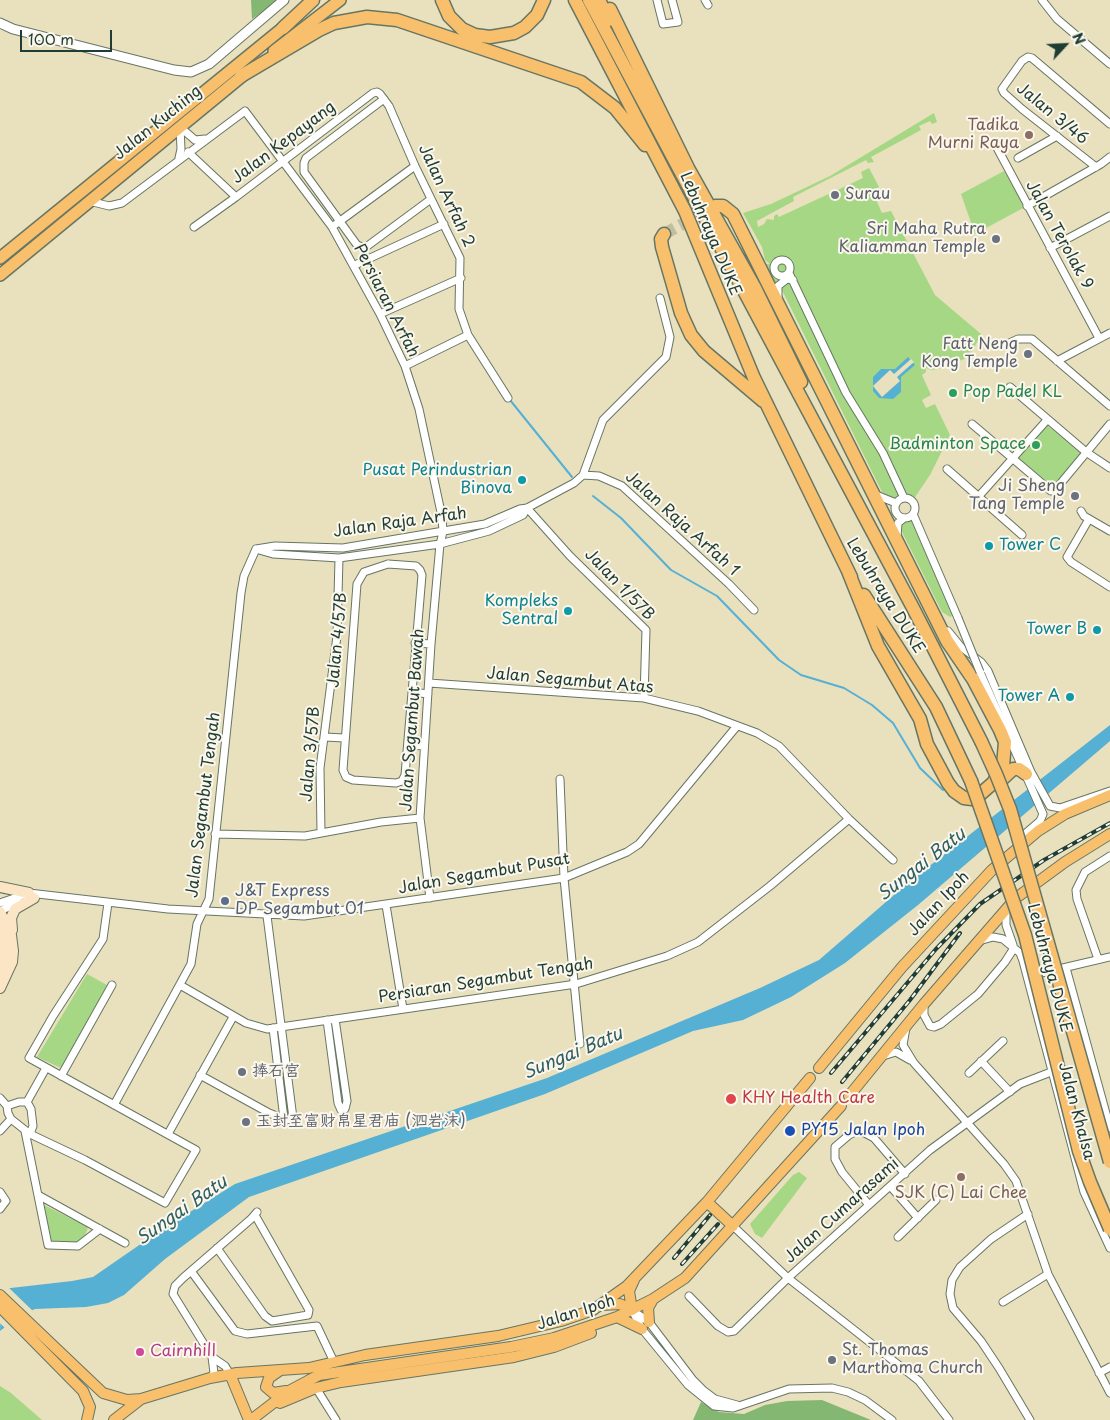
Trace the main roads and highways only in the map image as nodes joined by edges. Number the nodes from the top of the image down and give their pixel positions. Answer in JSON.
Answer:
{"nodes":[{"id":1,"x":313,"y":0,"type":"edge"},
{"id":2,"x":318,"y":0,"type":"edge"},
{"id":3,"x":340,"y":0,"type":"edge"},
{"id":4,"x":442,"y":0,"type":"edge"},
{"id":5,"x":544,"y":0,"type":"edge"},
{"id":6,"x":575,"y":0,"type":"edge"},
{"id":7,"x":589,"y":0,"type":"edge"},
{"id":8,"x":599,"y":0,"type":"edge"},
{"id":9,"x":606,"y":0,"type":"edge"},
{"id":10,"x":283,"y":28,"type":"junction"},
{"id":11,"x":605,"y":29,"type":"junction"},
{"id":12,"x":242,"y":76,"type":"junction"},
{"id":13,"x":673,"y":140,"type":"junction"},
{"id":14,"x":692,"y":176,"type":"junction"},
{"id":15,"x":715,"y":206,"type":"dead end"},
{"id":16,"x":685,"y":211,"type":"junction"},
{"id":17,"x":664,"y":234,"type":"dead end"},
{"id":18,"x":0,"y":258,"type":"edge"},
{"id":19,"x":0,"y":275,"type":"edge"},
{"id":20,"x":755,"y":288,"type":"junction"},
{"id":21,"x":765,"y":402,"type":"junction"},
{"id":22,"x":831,"y":412,"type":"junction"},
{"id":23,"x":836,"y":464,"type":"junction"},
{"id":24,"x":870,"y":490,"type":"junction"},
{"id":25,"x":881,"y":549,"type":"junction"},
{"id":26,"x":848,"y":571,"type":"junction"},
{"id":27,"x":912,"y":606,"type":"junction"},
{"id":28,"x":1003,"y":766,"type":"junction"},
{"id":29,"x":1029,"y":773,"type":"road end"},
{"id":30,"x":1110,"y":795,"type":"edge"},
{"id":31,"x":972,"y":799,"type":"junction"},
{"id":32,"x":1110,"y":834,"type":"edge"},
{"id":33,"x":0,"y":887,"type":"edge"},
{"id":34,"x":0,"y":912,"type":"edge"},
{"id":35,"x":0,"y":927,"type":"edge"},
{"id":36,"x":13,"y":942,"type":"junction"},
{"id":37,"x":0,"y":975,"type":"edge"},
{"id":38,"x":0,"y":988,"type":"edge"},
{"id":39,"x":819,"y":1068,"type":"dead end"},
{"id":40,"x":810,"y":1078,"type":"dead end"},
{"id":41,"x":849,"y":1096,"type":"dead end"},
{"id":42,"x":841,"y":1106,"type":"dead end"},
{"id":43,"x":1110,"y":1162,"type":"edge"},
{"id":44,"x":707,"y":1202,"type":"junction"},
{"id":45,"x":733,"y":1226,"type":"junction"},
{"id":46,"x":1110,"y":1229,"type":"edge"},
{"id":47,"x":637,"y":1274,"type":"junction"},
{"id":48,"x":0,"y":1286,"type":"edge"},
{"id":49,"x":0,"y":1295,"type":"edge"},
{"id":50,"x":653,"y":1299,"type":"junction"},
{"id":51,"x":602,"y":1305,"type":"junction"},
{"id":52,"x":0,"y":1307,"type":"edge"},
{"id":53,"x":632,"y":1310,"type":"junction"},
{"id":54,"x":0,"y":1313,"type":"edge"},
{"id":55,"x":617,"y":1317,"type":"junction"},
{"id":56,"x":48,"y":1355,"type":"junction"},
{"id":57,"x":64,"y":1357,"type":"junction"},
{"id":58,"x":281,"y":1370,"type":"junction"},
{"id":59,"x":230,"y":1374,"type":"junction"},
{"id":60,"x":210,"y":1378,"type":"junction"},
{"id":61,"x":292,"y":1389,"type":"junction"},
{"id":62,"x":239,"y":1397,"type":"junction"},
{"id":63,"x":141,"y":1399,"type":"junction"},
{"id":64,"x":87,"y":1420,"type":"edge"},
{"id":65,"x":114,"y":1420,"type":"edge"},
{"id":66,"x":250,"y":1420,"type":"edge"}],
"edges":[{"from":1,"to":10,"type":"highway"},
{"from":2,"to":10,"type":"highway","name":"Jalan Kuching"},
{"from":3,"to":12,"type":"highway","name":"Jalan Kuching"},
{"from":4,"to":5,"type":"highway"},
{"from":6,"to":16,"type":"highway","name":"Lebuhraya DUKE"},
{"from":7,"to":11,"type":"highway","name":"Lebuhraya DUKE"},
{"from":8,"to":13,"type":"highway"},
{"from":9,"to":14,"type":"highway"},
{"from":10,"to":18,"type":"highway","name":"Jalan Kuching"},
{"from":11,"to":13,"type":"highway"},
{"from":11,"to":23,"type":"highway","name":"Lebuhraya DUKE"},
{"from":12,"to":16,"type":"highway"},
{"from":12,"to":19,"type":"highway","name":"Jalan Kuching"},
{"from":13,"to":14,"type":"highway"},
{"from":14,"to":20,"type":"highway"},
{"from":15,"to":22,"type":"highway"},
{"from":16,"to":21,"type":"highway","name":"Lebuhraya DUKE"},
{"from":17,"to":21,"type":"highway"},
{"from":20,"to":22,"type":"highway"},
{"from":20,"to":23,"type":"highway"},
{"from":21,"to":26,"type":"highway","name":"Lebuhraya DUKE"},
{"from":22,"to":24,"type":"highway"},
{"from":23,"to":25,"type":"highway","name":"Lebuhraya DUKE"},
{"from":24,"to":25,"type":"highway"},
{"from":24,"to":28,"type":"highway"},
{"from":25,"to":27,"type":"highway","name":"Lebuhraya DUKE"},
{"from":26,"to":31,"type":"highway"},
{"from":26,"to":46,"type":"highway","name":"Lebuhraya DUKE","bridge":true},
{"from":27,"to":28,"type":"highway"},
{"from":27,"to":43,"type":"highway","name":"Lebuhraya DUKE","bridge":true},
{"from":28,"to":31,"type":"highway"},
{"from":29,"to":31,"type":"highway"},
{"from":30,"to":39,"type":"main road","name":"Jalan Ipoh"},
{"from":32,"to":41,"type":"main road"},
{"from":33,"to":36,"type":"main road"},
{"from":34,"to":36,"type":"main road"},
{"from":35,"to":37,"type":"main road"},
{"from":36,"to":38,"type":"main road"},
{"from":40,"to":44,"type":"main road","name":"Jalan Ipoh"},
{"from":42,"to":45,"type":"main road","name":"Jalan Ipoh"},
{"from":44,"to":45,"type":"main road"},
{"from":44,"to":47,"type":"main road","name":"Jalan Ipoh"},
{"from":45,"to":50,"type":"main road","name":"Jalan Ipoh"},
{"from":47,"to":51,"type":"main road","name":"Jalan Ipoh"},
{"from":47,"to":53,"type":"main road"},
{"from":48,"to":57,"type":"main road"},
{"from":49,"to":57,"type":"main road"},
{"from":50,"to":53,"type":"main road","name":"Jalan Ipoh"},
{"from":50,"to":55,"type":"main road"},
{"from":51,"to":53,"type":"main road"},
{"from":51,"to":58,"type":"main road","name":"Jalan Ipoh"},
{"from":52,"to":56,"type":"main road"},
{"from":53,"to":55,"type":"main road","name":"Jalan Ipoh"},
{"from":54,"to":56,"type":"main road"},
{"from":55,"to":61,"type":"main road","name":"Jalan Ipoh"},
{"from":55,"to":66,"type":"main road"},
{"from":56,"to":64,"type":"main road"},
{"from":57,"to":63,"type":"main road"},
{"from":58,"to":59,"type":"main road","name":"Jalan Ipoh"},
{"from":58,"to":61,"type":"main road"},
{"from":59,"to":60,"type":"main road","name":"Jalan Ipoh"},
{"from":59,"to":62,"type":"main road"},
{"from":60,"to":62,"type":"main road"},
{"from":60,"to":63,"type":"main road","name":"Jalan Ipoh"},
{"from":61,"to":66,"type":"main road","name":"Jalan Ipoh"},
{"from":62,"to":66,"type":"main road"},
{"from":63,"to":65,"type":"main road"}]}
